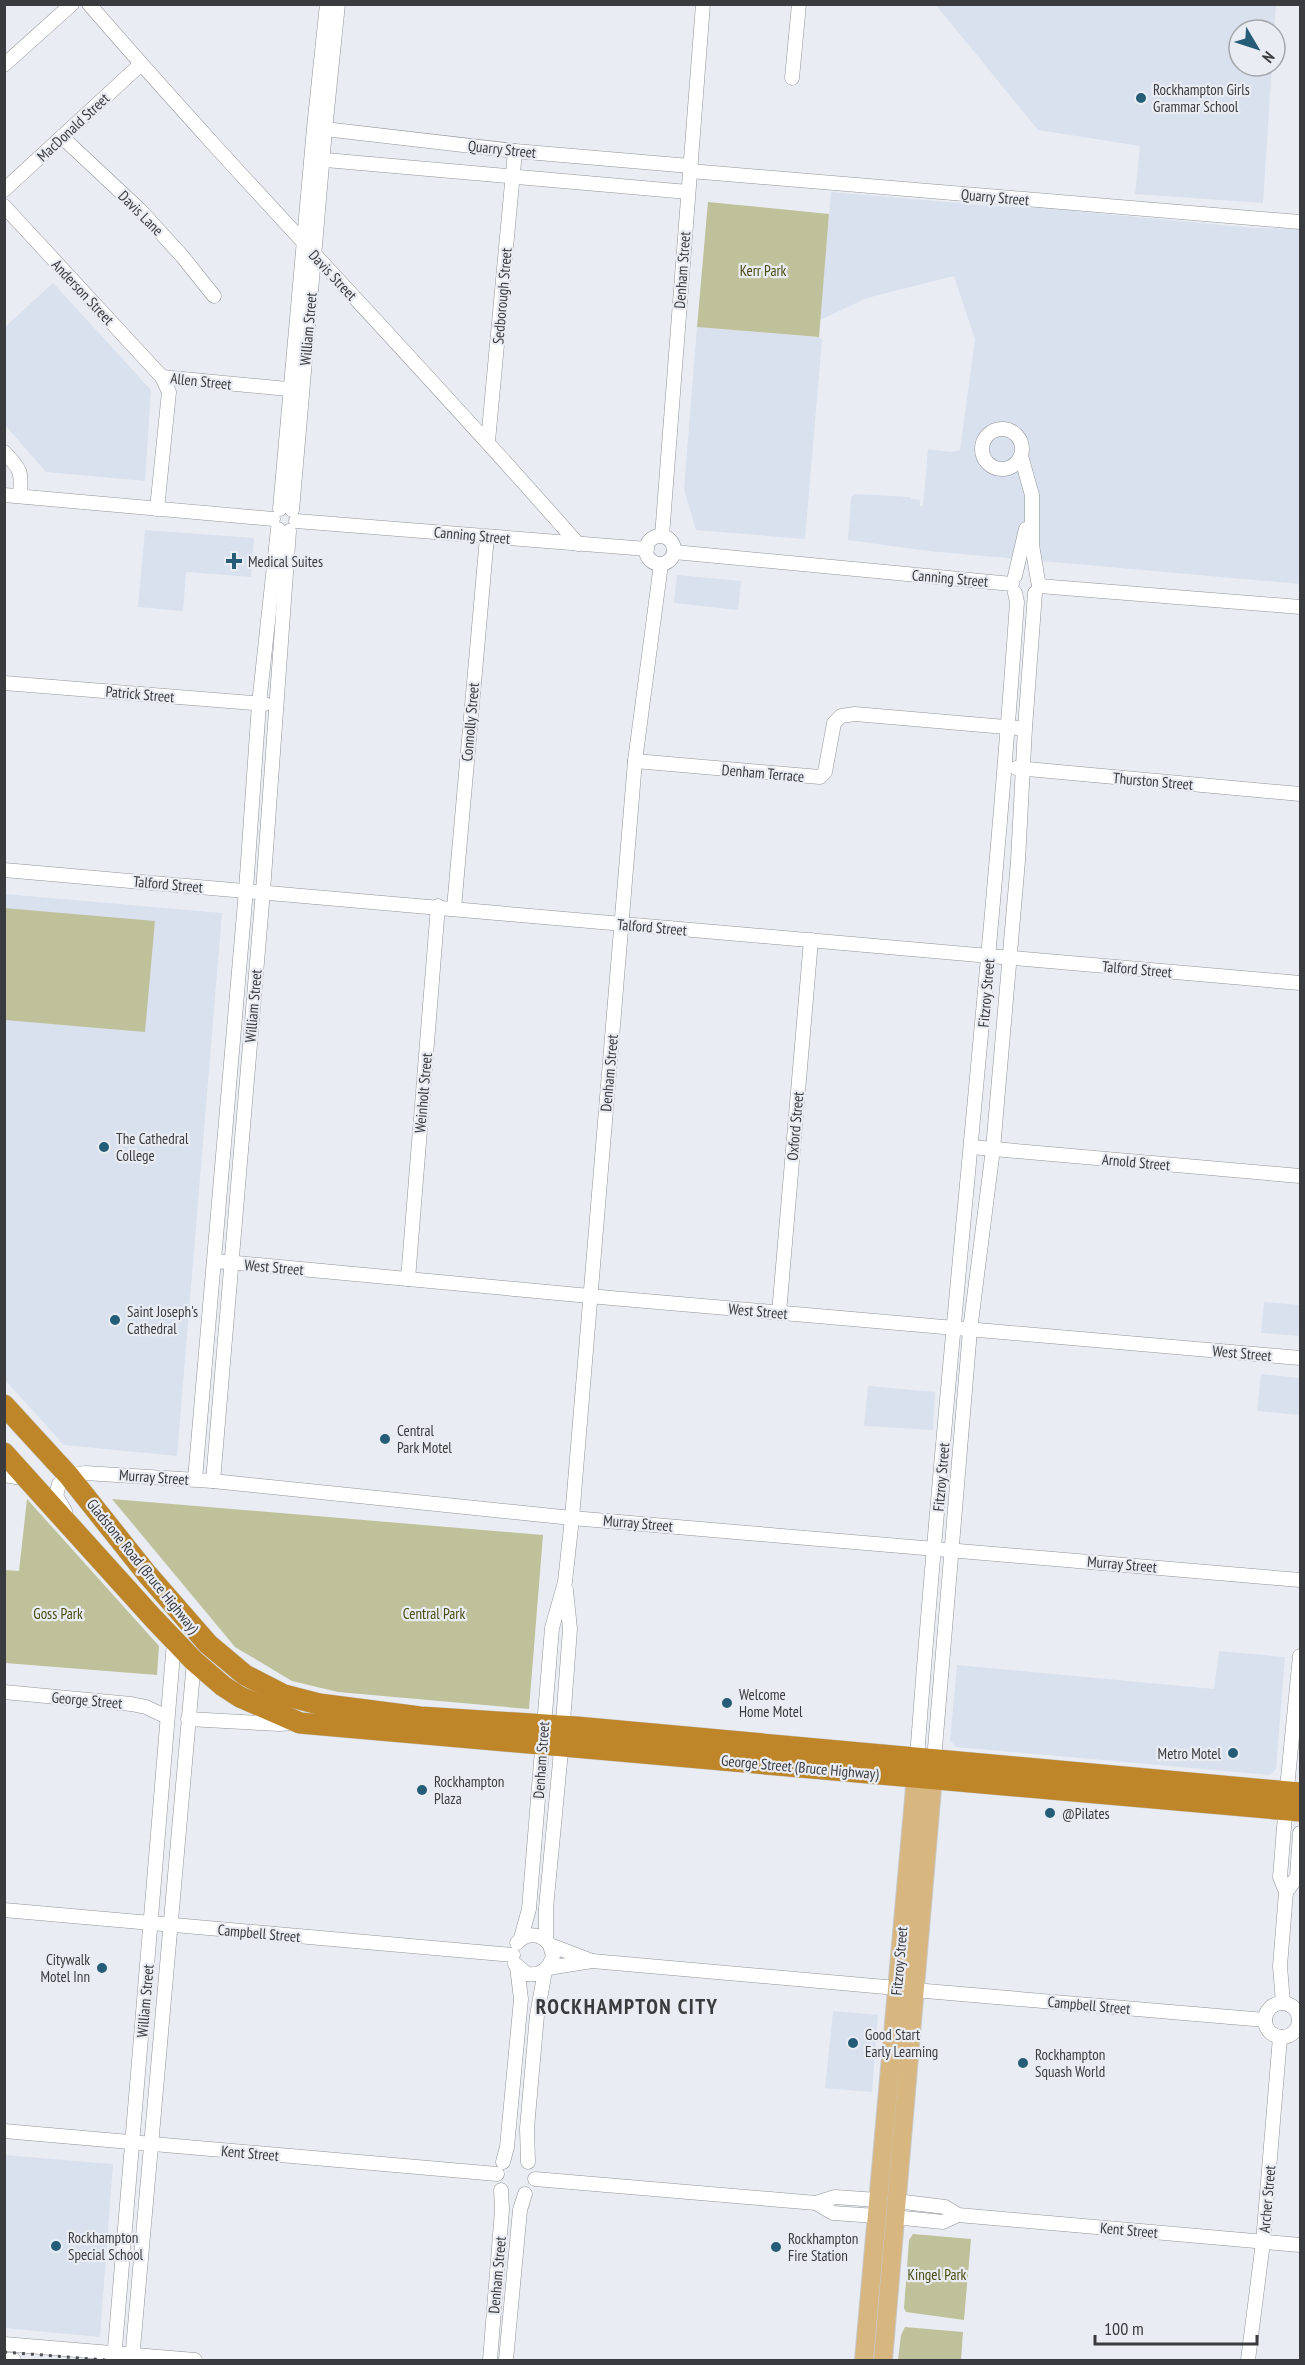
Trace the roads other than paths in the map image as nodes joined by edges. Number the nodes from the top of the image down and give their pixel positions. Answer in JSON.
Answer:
{"nodes":[{"id":1,"x":72,"y":4,"type":"edge"},
{"id":2,"x":89,"y":4,"type":"edge"},
{"id":3,"x":327,"y":4,"type":"edge"},
{"id":4,"x":338,"y":4,"type":"edge"},
{"id":5,"x":703,"y":4,"type":"edge"},
{"id":6,"x":799,"y":4,"type":"edge"},
{"id":7,"x":141,"y":64,"type":"junction"},
{"id":8,"x":4,"y":65,"type":"edge"},
{"id":9,"x":792,"y":78,"type":"dead end"},
{"id":10,"x":319,"y":129,"type":"junction"},
{"id":11,"x":62,"y":137,"type":"junction"},
{"id":12,"x":515,"y":151,"type":"junction"},
{"id":13,"x":317,"y":159,"type":"junction"},
{"id":14,"x":690,"y":169,"type":"junction"},
{"id":15,"x":513,"y":175,"type":"junction"},
{"id":16,"x":4,"y":190,"type":"edge"},
{"id":17,"x":688,"y":192,"type":"junction"},
{"id":18,"x":4,"y":207,"type":"edge"},
{"id":19,"x":1300,"y":222,"type":"edge"},
{"id":20,"x":304,"y":243,"type":"junction"},
{"id":21,"x":314,"y":256,"type":"junction"},
{"id":22,"x":214,"y":296,"type":"dead end"},
{"id":23,"x":162,"y":377,"type":"junction"},
{"id":24,"x":297,"y":390,"type":"junction"},
{"id":25,"x":488,"y":441,"type":"junction"},
{"id":26,"x":4,"y":452,"type":"edge"},
{"id":27,"x":1021,"y":456,"type":"junction"},
{"id":28,"x":1007,"y":469,"type":"junction"},
{"id":29,"x":4,"y":495,"type":"edge"},
{"id":30,"x":20,"y":496,"type":"junction"},
{"id":31,"x":157,"y":508,"type":"junction"},
{"id":32,"x":285,"y":520,"type":"junction"},
{"id":33,"x":662,"y":536,"type":"junction"},
{"id":34,"x":487,"y":537,"type":"junction"},
{"id":35,"x":578,"y":544,"type":"junction"},
{"id":36,"x":647,"y":549,"type":"junction"},
{"id":37,"x":674,"y":552,"type":"junction"},
{"id":38,"x":661,"y":564,"type":"junction"},
{"id":39,"x":1014,"y":584,"type":"junction"},
{"id":40,"x":1037,"y":587,"type":"junction"},
{"id":41,"x":1300,"y":607,"type":"edge"},
{"id":42,"x":1011,"y":678,"type":"junction"},
{"id":43,"x":1030,"y":679,"type":"junction"},
{"id":44,"x":4,"y":683,"type":"edge"},
{"id":45,"x":259,"y":704,"type":"junction"},
{"id":46,"x":276,"y":705,"type":"junction"},
{"id":47,"x":1009,"y":727,"type":"junction"},
{"id":48,"x":1025,"y":729,"type":"junction"},
{"id":49,"x":635,"y":761,"type":"junction"},
{"id":50,"x":1006,"y":767,"type":"junction"},
{"id":51,"x":1024,"y":769,"type":"junction"},
{"id":52,"x":1300,"y":794,"type":"edge"},
{"id":53,"x":4,"y":870,"type":"edge"},
{"id":54,"x":246,"y":890,"type":"junction"},
{"id":55,"x":263,"y":891,"type":"junction"},
{"id":56,"x":438,"y":906,"type":"junction"},
{"id":57,"x":454,"y":908,"type":"junction"},
{"id":58,"x":622,"y":924,"type":"junction"},
{"id":59,"x":811,"y":940,"type":"junction"},
{"id":60,"x":989,"y":956,"type":"junction"},
{"id":61,"x":1009,"y":958,"type":"junction"},
{"id":62,"x":1300,"y":983,"type":"edge"},
{"id":63,"x":971,"y":1146,"type":"junction"},
{"id":64,"x":993,"y":1149,"type":"junction"},
{"id":65,"x":1300,"y":1176,"type":"edge"},
{"id":66,"x":215,"y":1262,"type":"junction"},
{"id":67,"x":231,"y":1263,"type":"junction"},
{"id":68,"x":408,"y":1279,"type":"junction"},
{"id":69,"x":589,"y":1296,"type":"junction"},
{"id":70,"x":779,"y":1313,"type":"junction"},
{"id":71,"x":954,"y":1328,"type":"junction"},
{"id":72,"x":970,"y":1330,"type":"junction"},
{"id":73,"x":1300,"y":1358,"type":"edge"},
{"id":74,"x":4,"y":1405,"type":"edge"},
{"id":75,"x":4,"y":1453,"type":"edge"},
{"id":76,"x":4,"y":1475,"type":"edge"},
{"id":77,"x":69,"y":1476,"type":"junction"},
{"id":78,"x":28,"y":1479,"type":"junction"},
{"id":79,"x":195,"y":1479,"type":"junction"},
{"id":80,"x":213,"y":1481,"type":"junction"},
{"id":81,"x":572,"y":1518,"type":"junction"},
{"id":82,"x":934,"y":1549,"type":"junction"},
{"id":83,"x":951,"y":1550,"type":"junction"},
{"id":84,"x":92,"y":1551,"type":"junction"},
{"id":85,"x":147,"y":1574,"type":"junction"},
{"id":86,"x":1300,"y":1580,"type":"edge"},
{"id":87,"x":174,"y":1642,"type":"junction"},
{"id":88,"x":1300,"y":1656,"type":"edge"},
{"id":89,"x":925,"y":1659,"type":"junction"},
{"id":90,"x":942,"y":1660,"type":"junction"},
{"id":91,"x":194,"y":1661,"type":"junction"},
{"id":92,"x":4,"y":1692,"type":"edge"},
{"id":93,"x":302,"y":1700,"type":"joint"},
{"id":94,"x":167,"y":1717,"type":"junction"},
{"id":95,"x":188,"y":1719,"type":"junction"},
{"id":96,"x":300,"y":1723,"type":"junction"},
{"id":97,"x":552,"y":1736,"type":"junction"},
{"id":98,"x":925,"y":1769,"type":"junction"},
{"id":99,"x":1293,"y":1801,"type":"edge"},
{"id":100,"x":1300,"y":1833,"type":"edge"},
{"id":101,"x":1286,"y":1892,"type":"junction"},
{"id":102,"x":4,"y":1910,"type":"edge"},
{"id":103,"x":152,"y":1923,"type":"junction"},
{"id":104,"x":170,"y":1925,"type":"junction"},
{"id":105,"x":521,"y":1938,"type":"junction"},
{"id":106,"x":548,"y":1942,"type":"junction"},
{"id":107,"x":515,"y":1961,"type":"junction"},
{"id":108,"x":592,"y":1961,"type":"junction"},
{"id":109,"x":546,"y":1969,"type":"junction"},
{"id":110,"x":906,"y":1989,"type":"junction"},
{"id":111,"x":1283,"y":2003,"type":"junction"},
{"id":112,"x":1265,"y":2020,"type":"junction"},
{"id":113,"x":1300,"y":2023,"type":"edge"},
{"id":114,"x":1280,"y":2037,"type":"junction"},
{"id":115,"x":4,"y":2131,"type":"edge"},
{"id":116,"x":132,"y":2142,"type":"junction"},
{"id":117,"x":150,"y":2144,"type":"junction"},
{"id":118,"x":528,"y":2162,"type":"junction"},
{"id":119,"x":500,"y":2168,"type":"junction"},
{"id":120,"x":535,"y":2180,"type":"junction"},
{"id":121,"x":501,"y":2190,"type":"junction"},
{"id":122,"x":525,"y":2194,"type":"junction"},
{"id":123,"x":886,"y":2208,"type":"junction"},
{"id":124,"x":1263,"y":2242,"type":"junction"},
{"id":125,"x":1300,"y":2245,"type":"edge"},
{"id":126,"x":4,"y":2344,"type":"edge"},
{"id":127,"x":115,"y":2357,"type":"edge"},
{"id":128,"x":132,"y":2358,"type":"edge"},
{"id":129,"x":4,"y":2360,"type":"edge"},
{"id":130,"x":14,"y":2361,"type":"edge"},
{"id":131,"x":195,"y":2361,"type":"edge"},
{"id":132,"x":490,"y":2361,"type":"edge"},
{"id":133,"x":506,"y":2361,"type":"edge"},
{"id":134,"x":864,"y":2361,"type":"edge"},
{"id":135,"x":883,"y":2361,"type":"edge"},
{"id":136,"x":1248,"y":2361,"type":"edge"}],
"edges":[{"from":1,"to":8,"type":"street"},
{"from":2,"to":7,"type":"street","name":"Davis Street"},
{"from":3,"to":10,"type":"street","name":"William Street"},
{"from":4,"to":10,"type":"street","name":"William Street"},
{"from":5,"to":14,"type":"street","name":"Denham Street"},
{"from":6,"to":9,"type":"street"},
{"from":7,"to":11,"type":"street","name":"MacDonald Street"},
{"from":7,"to":20,"type":"street","name":"Davis Street"},
{"from":10,"to":12,"type":"street","name":"Quarry Street"},
{"from":10,"to":13,"type":"street","name":"William Street"},
{"from":11,"to":16,"type":"street","name":"MacDonald Street"},
{"from":11,"to":22,"type":"street","name":"Davis Lane"},
{"from":12,"to":14,"type":"street","name":"Quarry Street"},
{"from":12,"to":15,"type":"street","name":"Sedborough Street"},
{"from":13,"to":15,"type":"street","name":"Quarry Street"},
{"from":13,"to":20,"type":"street","name":"William Street"},
{"from":13,"to":21,"type":"street","name":"William Street"},
{"from":14,"to":17,"type":"street","name":"Denham Street"},
{"from":14,"to":19,"type":"street","name":"Quarry Street"},
{"from":15,"to":17,"type":"street","name":"Quarry Street"},
{"from":15,"to":25,"type":"street","name":"Sedborough Street"},
{"from":17,"to":33,"type":"street","name":"Denham Street"},
{"from":18,"to":23,"type":"street","name":"Anderson Street"},
{"from":20,"to":21,"type":"street","name":"Davis Street"},
{"from":20,"to":24,"type":"street","name":"William Street"},
{"from":21,"to":24,"type":"street","name":"William Street"},
{"from":21,"to":25,"type":"street","name":"Davis Street"},
{"from":23,"to":24,"type":"street","name":"Allen Street"},
{"from":23,"to":31,"type":"street","name":"Allen Street"},
{"from":24,"to":32,"type":"street","name":"William Street"},
{"from":25,"to":35,"type":"street","name":"Davis Street"},
{"from":26,"to":30,"type":"street"},
{"from":27,"to":28,"type":"street"},
{"from":27,"to":28,"type":"street"},
{"from":27,"to":40,"type":"street","name":"Fitzroy Street"},
{"from":28,"to":39,"type":"street","name":"Fitzroy Street"},
{"from":29,"to":30,"type":"street","name":"Canning Street"},
{"from":30,"to":31,"type":"street","name":"Canning Street"},
{"from":31,"to":32,"type":"street","name":"Canning Street"},
{"from":32,"to":34,"type":"street","name":"Canning Street"},
{"from":32,"to":45,"type":"street","name":"William Street"},
{"from":32,"to":46,"type":"street","name":"William Street"},
{"from":33,"to":36,"type":"street"},
{"from":33,"to":37,"type":"street"},
{"from":34,"to":35,"type":"street","name":"Canning Street"},
{"from":34,"to":57,"type":"street","name":"Connolly Street"},
{"from":35,"to":36,"type":"street","name":"Canning Street"},
{"from":36,"to":38,"type":"street"},
{"from":37,"to":38,"type":"street"},
{"from":37,"to":39,"type":"street","name":"Canning Street"},
{"from":38,"to":49,"type":"street","name":"Denham Street"},
{"from":39,"to":40,"type":"street"},
{"from":39,"to":40,"type":"street"},
{"from":39,"to":42,"type":"street","name":"Fitzroy Street"},
{"from":40,"to":41,"type":"street"},
{"from":40,"to":43,"type":"street","name":"Fitzroy Street"},
{"from":42,"to":43,"type":"street"},
{"from":42,"to":47,"type":"street","name":"Fitzroy Street"},
{"from":43,"to":48,"type":"street","name":"Fitzroy Street"},
{"from":44,"to":45,"type":"street","name":"Patrick Street"},
{"from":45,"to":46,"type":"street","name":"Patrick Street"},
{"from":45,"to":54,"type":"street","name":"William Street"},
{"from":46,"to":55,"type":"street","name":"William Street"},
{"from":47,"to":48,"type":"street","name":"Denham Terrace"},
{"from":47,"to":49,"type":"street","name":"Denham Terrace"},
{"from":47,"to":50,"type":"street","name":"Fitzroy Street"},
{"from":48,"to":51,"type":"street","name":"Fitzroy Street"},
{"from":49,"to":58,"type":"street","name":"Denham Street"},
{"from":50,"to":51,"type":"street","name":"Thurston Street"},
{"from":50,"to":60,"type":"street","name":"Fitzroy Street"},
{"from":51,"to":52,"type":"street","name":"Thurston Street"},
{"from":51,"to":61,"type":"street","name":"Fitzroy Street"},
{"from":53,"to":54,"type":"street","name":"Talford Street"},
{"from":54,"to":55,"type":"street","name":"Talford Street"},
{"from":54,"to":66,"type":"street","name":"William Street"},
{"from":55,"to":56,"type":"street","name":"Talford Street"},
{"from":55,"to":67,"type":"street","name":"William Street"},
{"from":56,"to":57,"type":"street","name":"Talford Street"},
{"from":56,"to":68,"type":"street","name":"Weinholt Street"},
{"from":57,"to":58,"type":"street","name":"Talford Street"},
{"from":58,"to":59,"type":"street","name":"Talford Street"},
{"from":58,"to":69,"type":"street","name":"Denham Street"},
{"from":59,"to":60,"type":"street","name":"Talford Street"},
{"from":59,"to":70,"type":"street","name":"Oxford Street"},
{"from":60,"to":61,"type":"street","name":"Talford Street"},
{"from":60,"to":63,"type":"street","name":"Fitzroy Street"},
{"from":61,"to":62,"type":"street","name":"Talford Street"},
{"from":61,"to":64,"type":"street","name":"Fitzroy Street"},
{"from":63,"to":64,"type":"street","name":"Arnold Street"},
{"from":63,"to":71,"type":"street","name":"Fitzroy Street"},
{"from":64,"to":65,"type":"street","name":"Arnold Street"},
{"from":64,"to":72,"type":"street","name":"Fitzroy Street"},
{"from":66,"to":67,"type":"street","name":"West Street"},
{"from":66,"to":79,"type":"street","name":"William Street"},
{"from":67,"to":68,"type":"street","name":"West Street"},
{"from":67,"to":80,"type":"street","name":"William Street"},
{"from":68,"to":69,"type":"street","name":"West Street"},
{"from":69,"to":70,"type":"street","name":"West Street"},
{"from":69,"to":81,"type":"street","name":"Denham Street"},
{"from":70,"to":71,"type":"street","name":"West Street"},
{"from":71,"to":72,"type":"street","name":"West Street"},
{"from":71,"to":82,"type":"street","name":"Fitzroy Street"},
{"from":72,"to":73,"type":"street","name":"West Street"},
{"from":72,"to":83,"type":"street","name":"Fitzroy Street"},
{"from":74,"to":77,"type":"highway","name":"Gladstone Road (Bruce Highway)"},
{"from":75,"to":78,"type":"highway","name":"Gladstone Road (Bruce Highway)"},
{"from":76,"to":78,"type":"street"},
{"from":77,"to":79,"type":"street","name":"Murray Street"},
{"from":77,"to":84,"type":"street"},
{"from":77,"to":85,"type":"highway","name":"Gladstone Road (Bruce Highway)"},
{"from":78,"to":84,"type":"highway","name":"Gladstone Road (Bruce Highway)"},
{"from":79,"to":80,"type":"street","name":"Murray Street"},
{"from":80,"to":81,"type":"street","name":"Murray Street"},
{"from":81,"to":82,"type":"street","name":"Murray Street"},
{"from":81,"to":97,"type":"street","name":"Denham Street"},
{"from":82,"to":83,"type":"street","name":"Murray Street"},
{"from":82,"to":89,"type":"street","name":"Fitzroy Street"},
{"from":83,"to":86,"type":"street","name":"Murray Street"},
{"from":83,"to":90,"type":"street","name":"Fitzroy Street"},
{"from":84,"to":87,"type":"highway","name":"Gladstone Road (Bruce Highway)"},
{"from":85,"to":91,"type":"highway"},
{"from":85,"to":93,"type":"highway","name":"Gladstone Road (Bruce Highway)"},
{"from":87,"to":91,"type":"highway","name":"Gladstone Road (Bruce Highway)"},
{"from":87,"to":94,"type":"street","name":"William Street"},
{"from":88,"to":99,"type":"street"},
{"from":89,"to":90,"type":"street"},
{"from":89,"to":98,"type":"street","name":"Fitzroy Street"},
{"from":90,"to":98,"type":"street","name":"Fitzroy Street"},
{"from":91,"to":95,"type":"street","name":"William Street"},
{"from":91,"to":96,"type":"highway","name":"Gladstone Road (Bruce Highway)"},
{"from":92,"to":94,"type":"street","name":"George Street"},
{"from":93,"to":97,"type":"highway","name":"George Street (Bruce Highway)"},
{"from":94,"to":103,"type":"street","name":"William Street"},
{"from":95,"to":96,"type":"street"},
{"from":95,"to":104,"type":"street","name":"William Street"},
{"from":96,"to":97,"type":"highway","name":"George Street (Bruce Highway)"},
{"from":97,"to":98,"type":"highway","name":"George Street (Bruce Highway)"},
{"from":97,"to":105,"type":"street","name":"Denham Street"},
{"from":97,"to":106,"type":"street","name":"Denham Street"},
{"from":98,"to":99,"type":"highway","name":"George Street (Bruce Highway)"},
{"from":98,"to":110,"type":"main road","name":"Fitzroy Street"},
{"from":99,"to":101,"type":"street"},
{"from":100,"to":101,"type":"street"},
{"from":101,"to":111,"type":"street"},
{"from":102,"to":103,"type":"street","name":"Campbell Street"},
{"from":103,"to":104,"type":"street","name":"Campbell Street"},
{"from":103,"to":116,"type":"street","name":"William Street"},
{"from":104,"to":107,"type":"street","name":"Campbell Street"},
{"from":104,"to":117,"type":"street","name":"William Street"},
{"from":105,"to":106,"type":"street"},
{"from":105,"to":107,"type":"street"},
{"from":106,"to":108,"type":"street","name":"Campbell Street"},
{"from":106,"to":109,"type":"street"},
{"from":107,"to":109,"type":"street"},
{"from":107,"to":119,"type":"street"},
{"from":108,"to":109,"type":"street","name":"Campbell Street"},
{"from":108,"to":110,"type":"street","name":"Campbell Street"},
{"from":109,"to":118,"type":"street"},
{"from":110,"to":112,"type":"street","name":"Campbell Street"},
{"from":110,"to":123,"type":"main road","name":"Fitzroy Street"},
{"from":111,"to":112,"type":"street"},
{"from":111,"to":113,"type":"street"},
{"from":112,"to":114,"type":"street"},
{"from":113,"to":114,"type":"street"},
{"from":114,"to":124,"type":"street","name":"Archer Street"},
{"from":115,"to":116,"type":"street","name":"Kent Street"},
{"from":116,"to":117,"type":"street","name":"Kent Street"},
{"from":116,"to":127,"type":"street","name":"William Street"},
{"from":117,"to":119,"type":"street","name":"Kent Street"},
{"from":117,"to":128,"type":"street","name":"William Street"},
{"from":118,"to":119,"type":"street"},
{"from":118,"to":120,"type":"street"},
{"from":119,"to":121,"type":"street"},
{"from":120,"to":122,"type":"street"},
{"from":120,"to":123,"type":"street","name":"Kent Street"},
{"from":121,"to":122,"type":"street"},
{"from":121,"to":132,"type":"street","name":"Denham Street"},
{"from":122,"to":133,"type":"street","name":"Denham Street"},
{"from":123,"to":124,"type":"street","name":"Kent Street"},
{"from":123,"to":134,"type":"main road","name":"Fitzroy Street"},
{"from":123,"to":135,"type":"main road","name":"Fitzroy Street"},
{"from":124,"to":125,"type":"street","name":"Kent Street"},
{"from":124,"to":136,"type":"street","name":"Archer Street"},
{"from":126,"to":127,"type":"street"},
{"from":127,"to":128,"type":"street"},
{"from":128,"to":131,"type":"street"},
{"from":129,"to":130,"type":"street"}]}
